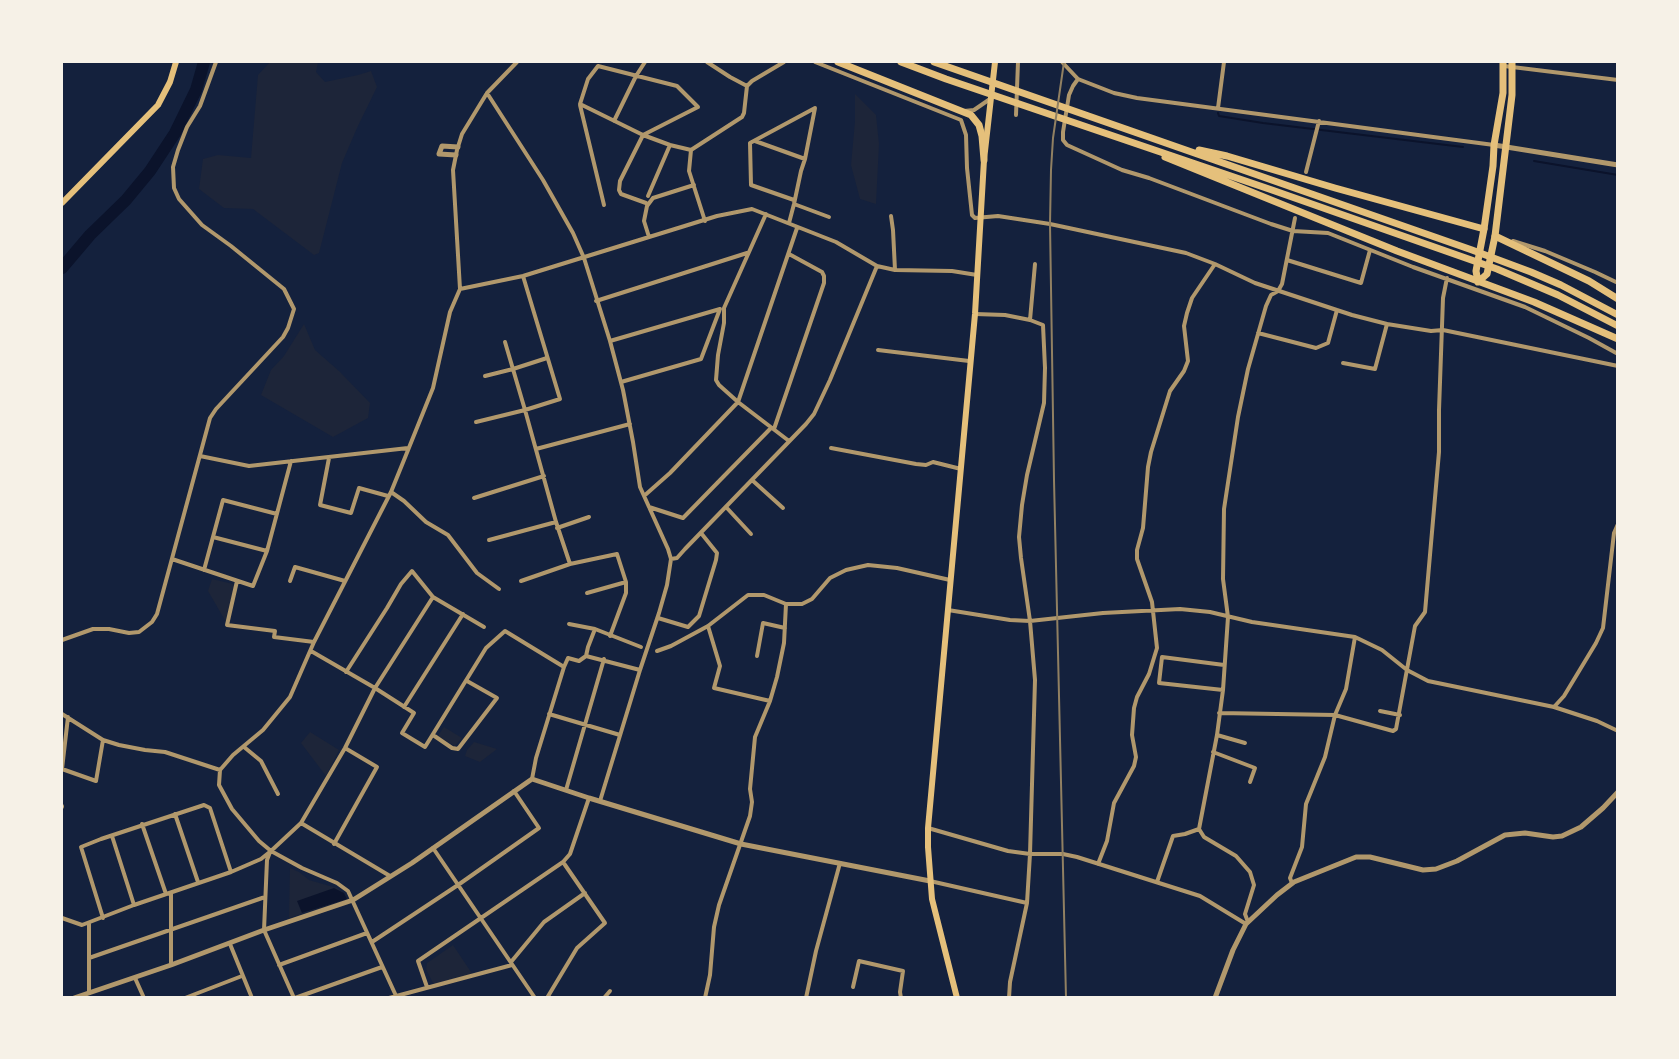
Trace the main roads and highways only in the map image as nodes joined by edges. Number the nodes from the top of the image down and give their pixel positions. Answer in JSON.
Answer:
{"nodes":[{"id":1,"x":176,"y":62,"type":"edge"},
{"id":2,"x":838,"y":62,"type":"edge"},
{"id":3,"x":901,"y":62,"type":"edge"},
{"id":4,"x":934,"y":62,"type":"edge"},
{"id":5,"x":995,"y":62,"type":"edge"},
{"id":6,"x":1503,"y":64,"type":"edge"},
{"id":7,"x":1512,"y":64,"type":"edge"},
{"id":8,"x":1127,"y":140,"type":"junction"},
{"id":9,"x":1165,"y":142,"type":"junction"},
{"id":10,"x":984,"y":159,"type":"junction"},
{"id":11,"x":62,"y":203,"type":"edge"},
{"id":12,"x":1486,"y":213,"type":"junction"},
{"id":13,"x":1497,"y":215,"type":"junction"},
{"id":14,"x":1484,"y":230,"type":"junction"},
{"id":15,"x":1495,"y":236,"type":"junction"},
{"id":16,"x":1478,"y":282,"type":"junction"},
{"id":17,"x":1617,"y":299,"type":"edge"},
{"id":18,"x":1617,"y":315,"type":"edge"},
{"id":19,"x":1617,"y":326,"type":"edge"},
{"id":20,"x":1617,"y":339,"type":"edge"},
{"id":21,"x":957,"y":998,"type":"edge"}],
"edges":[{"from":1,"to":11,"type":"main road"},
{"from":2,"to":10,"type":"main road"},
{"from":3,"to":8,"type":"main road"},
{"from":4,"to":9,"type":"main road"},
{"from":5,"to":10,"type":"main road"},
{"from":6,"to":12,"type":"main road"},
{"from":7,"to":13,"type":"main road"},
{"from":8,"to":16,"type":"main road"},
{"from":8,"to":19,"type":"main road"},
{"from":9,"to":14,"type":"main road"},
{"from":9,"to":18,"type":"main road"},
{"from":10,"to":21,"type":"main road"},
{"from":12,"to":13,"type":"main road"},
{"from":12,"to":14,"type":"main road"},
{"from":13,"to":15,"type":"main road"},
{"from":14,"to":16,"type":"main road"},
{"from":15,"to":16,"type":"main road"},
{"from":15,"to":17,"type":"main road"},
{"from":16,"to":20,"type":"main road"}]}
